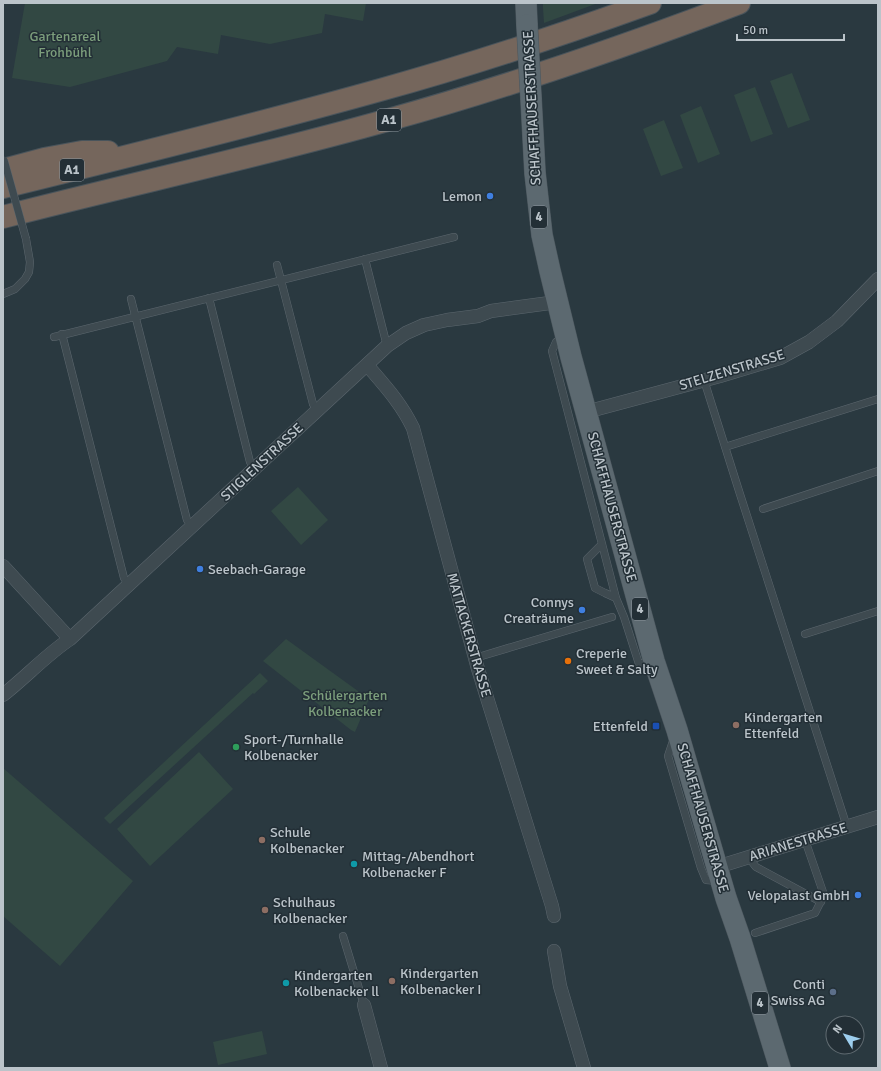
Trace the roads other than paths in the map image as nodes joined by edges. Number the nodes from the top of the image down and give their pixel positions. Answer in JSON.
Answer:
{"nodes":[{"id":1,"x":526,"y":3,"type":"edge"},
{"id":2,"x":650,"y":3,"type":"edge"},
{"id":3,"x":739,"y":3,"type":"edge"},
{"id":4,"x":142,"y":152,"type":"junction"},
{"id":5,"x":3,"y":162,"type":"edge"},
{"id":6,"x":3,"y":187,"type":"edge"},
{"id":7,"x":3,"y":217,"type":"edge"},
{"id":8,"x":454,"y":237,"type":"dead end"},
{"id":9,"x":365,"y":259,"type":"junction"},
{"id":10,"x":277,"y":264,"type":"dead end"},
{"id":11,"x":878,"y":279,"type":"edge"},
{"id":12,"x":281,"y":280,"type":"junction"},
{"id":13,"x":3,"y":294,"type":"edge"},
{"id":14,"x":209,"y":298,"type":"junction"},
{"id":15,"x":131,"y":299,"type":"dead end"},
{"id":16,"x":557,"y":302,"type":"junction"},
{"id":17,"x":136,"y":317,"type":"junction"},
{"id":18,"x":62,"y":334,"type":"junction"},
{"id":19,"x":566,"y":334,"type":"junction"},
{"id":20,"x":54,"y":337,"type":"dead end"},
{"id":21,"x":387,"y":346,"type":"junction"},
{"id":22,"x":367,"y":365,"type":"junction"},
{"id":23,"x":704,"y":380,"type":"junction"},
{"id":24,"x":878,"y":399,"type":"edge"},
{"id":25,"x":317,"y":410,"type":"junction"},
{"id":26,"x":586,"y":412,"type":"junction"},
{"id":27,"x":725,"y":447,"type":"junction"},
{"id":28,"x":255,"y":468,"type":"junction"},
{"id":29,"x":878,"y":472,"type":"edge"},
{"id":30,"x":763,"y":509,"type":"dead end"},
{"id":31,"x":192,"y":526,"type":"junction"},
{"id":32,"x":602,"y":544,"type":"junction"},
{"id":33,"x":3,"y":566,"type":"edge"},
{"id":34,"x":129,"y":585,"type":"junction"},
{"id":35,"x":616,"y":598,"type":"junction"},
{"id":36,"x":878,"y":612,"type":"edge"},
{"id":37,"x":612,"y":617,"type":"dead end"},
{"id":38,"x":806,"y":634,"type":"dead end"},
{"id":39,"x":70,"y":639,"type":"junction"},
{"id":40,"x":475,"y":658,"type":"junction"},
{"id":41,"x":654,"y":662,"type":"junction"},
{"id":42,"x":3,"y":695,"type":"edge"},
{"id":43,"x":878,"y":817,"type":"edge"},
{"id":44,"x":847,"y":826,"type":"junction"},
{"id":45,"x":805,"y":840,"type":"junction"},
{"id":46,"x":748,"y":858,"type":"junction"},
{"id":47,"x":720,"y":875,"type":"junction"},
{"id":48,"x":821,"y":902,"type":"junction"},
{"id":49,"x":554,"y":916,"type":"dead end"},
{"id":50,"x":755,"y":933,"type":"dead end"},
{"id":51,"x":343,"y":936,"type":"dead end"},
{"id":52,"x":554,"y":951,"type":"dead end"},
{"id":53,"x":364,"y":1005,"type":"joint"},
{"id":54,"x":381,"y":1068,"type":"edge"},
{"id":55,"x":584,"y":1068,"type":"edge"},
{"id":56,"x":780,"y":1068,"type":"edge"}],
"edges":[{"from":1,"to":16,"type":"main road","name":"SCHAFFHAUSERSTRASSE","number":"4","bridge":true},
{"from":2,"to":4,"type":"highway","number":"A1"},
{"from":3,"to":7,"type":"highway","number":"A1"},
{"from":4,"to":5,"type":"highway"},
{"from":4,"to":6,"type":"highway","number":"A1"},
{"from":5,"to":13,"type":"lane","bridge":true},
{"from":8,"to":9,"type":"lane"},
{"from":9,"to":12,"type":"lane"},
{"from":9,"to":21,"type":"lane"},
{"from":10,"to":12,"type":"lane"},
{"from":11,"to":23,"type":"street","name":"STELZENSTRASSE"},
{"from":12,"to":14,"type":"lane"},
{"from":12,"to":25,"type":"lane"},
{"from":14,"to":17,"type":"lane"},
{"from":14,"to":28,"type":"lane"},
{"from":15,"to":17,"type":"lane"},
{"from":16,"to":19,"type":"main road","name":"SCHAFFHAUSERSTRASSE","number":"4"},
{"from":16,"to":21,"type":"street","name":"STIGLENSTRASSE"},
{"from":17,"to":18,"type":"lane"},
{"from":17,"to":31,"type":"lane"},
{"from":18,"to":20,"type":"lane"},
{"from":18,"to":34,"type":"lane"},
{"from":19,"to":26,"type":"main road","name":"SCHAFFHAUSERSTRASSE","number":"4"},
{"from":19,"to":32,"type":"lane"},
{"from":21,"to":22,"type":"street","name":"STIGLENSTRASSE"},
{"from":22,"to":25,"type":"street","name":"STIGLENSTRASSE"},
{"from":22,"to":40,"type":"street","name":"MATTACKERSTRASSE"},
{"from":23,"to":26,"type":"street","name":"STELZENSTRASSE"},
{"from":23,"to":27,"type":"lane"},
{"from":24,"to":27,"type":"lane"},
{"from":25,"to":28,"type":"street","name":"STIGLENSTRASSE"},
{"from":26,"to":41,"type":"main road","name":"SCHAFFHAUSERSTRASSE","number":"4"},
{"from":27,"to":44,"type":"lane"},
{"from":28,"to":31,"type":"street","name":"STIGLENSTRASSE"},
{"from":29,"to":30,"type":"lane"},
{"from":31,"to":34,"type":"street","name":"STIGLENSTRASSE"},
{"from":32,"to":35,"type":"lane"},
{"from":32,"to":35,"type":"lane"},
{"from":33,"to":39,"type":"street"},
{"from":34,"to":39,"type":"street","name":"STIGLENSTRASSE"},
{"from":35,"to":41,"type":"lane"},
{"from":36,"to":38,"type":"lane"},
{"from":37,"to":40,"type":"lane"},
{"from":39,"to":42,"type":"street","name":"STIGLENSTRASSE"},
{"from":40,"to":49,"type":"street","name":"MATTACKERSTRASSE"},
{"from":41,"to":47,"type":"main road","name":"SCHAFFHAUSERSTRASSE","number":"4"},
{"from":43,"to":44,"type":"street","name":"ARIANESTRASSE"},
{"from":44,"to":45,"type":"street","name":"ARIANESTRASSE"},
{"from":45,"to":46,"type":"street","name":"ARIANESTRASSE"},
{"from":45,"to":48,"type":"lane"},
{"from":46,"to":47,"type":"street","name":"ARIANESTRASSE"},
{"from":46,"to":48,"type":"lane"},
{"from":47,"to":56,"type":"main road","name":"SCHAFFHAUSERSTRASSE","number":"4"},
{"from":48,"to":50,"type":"lane"},
{"from":51,"to":53,"type":"lane"},
{"from":52,"to":55,"type":"street"},
{"from":53,"to":54,"type":"street"}]}
